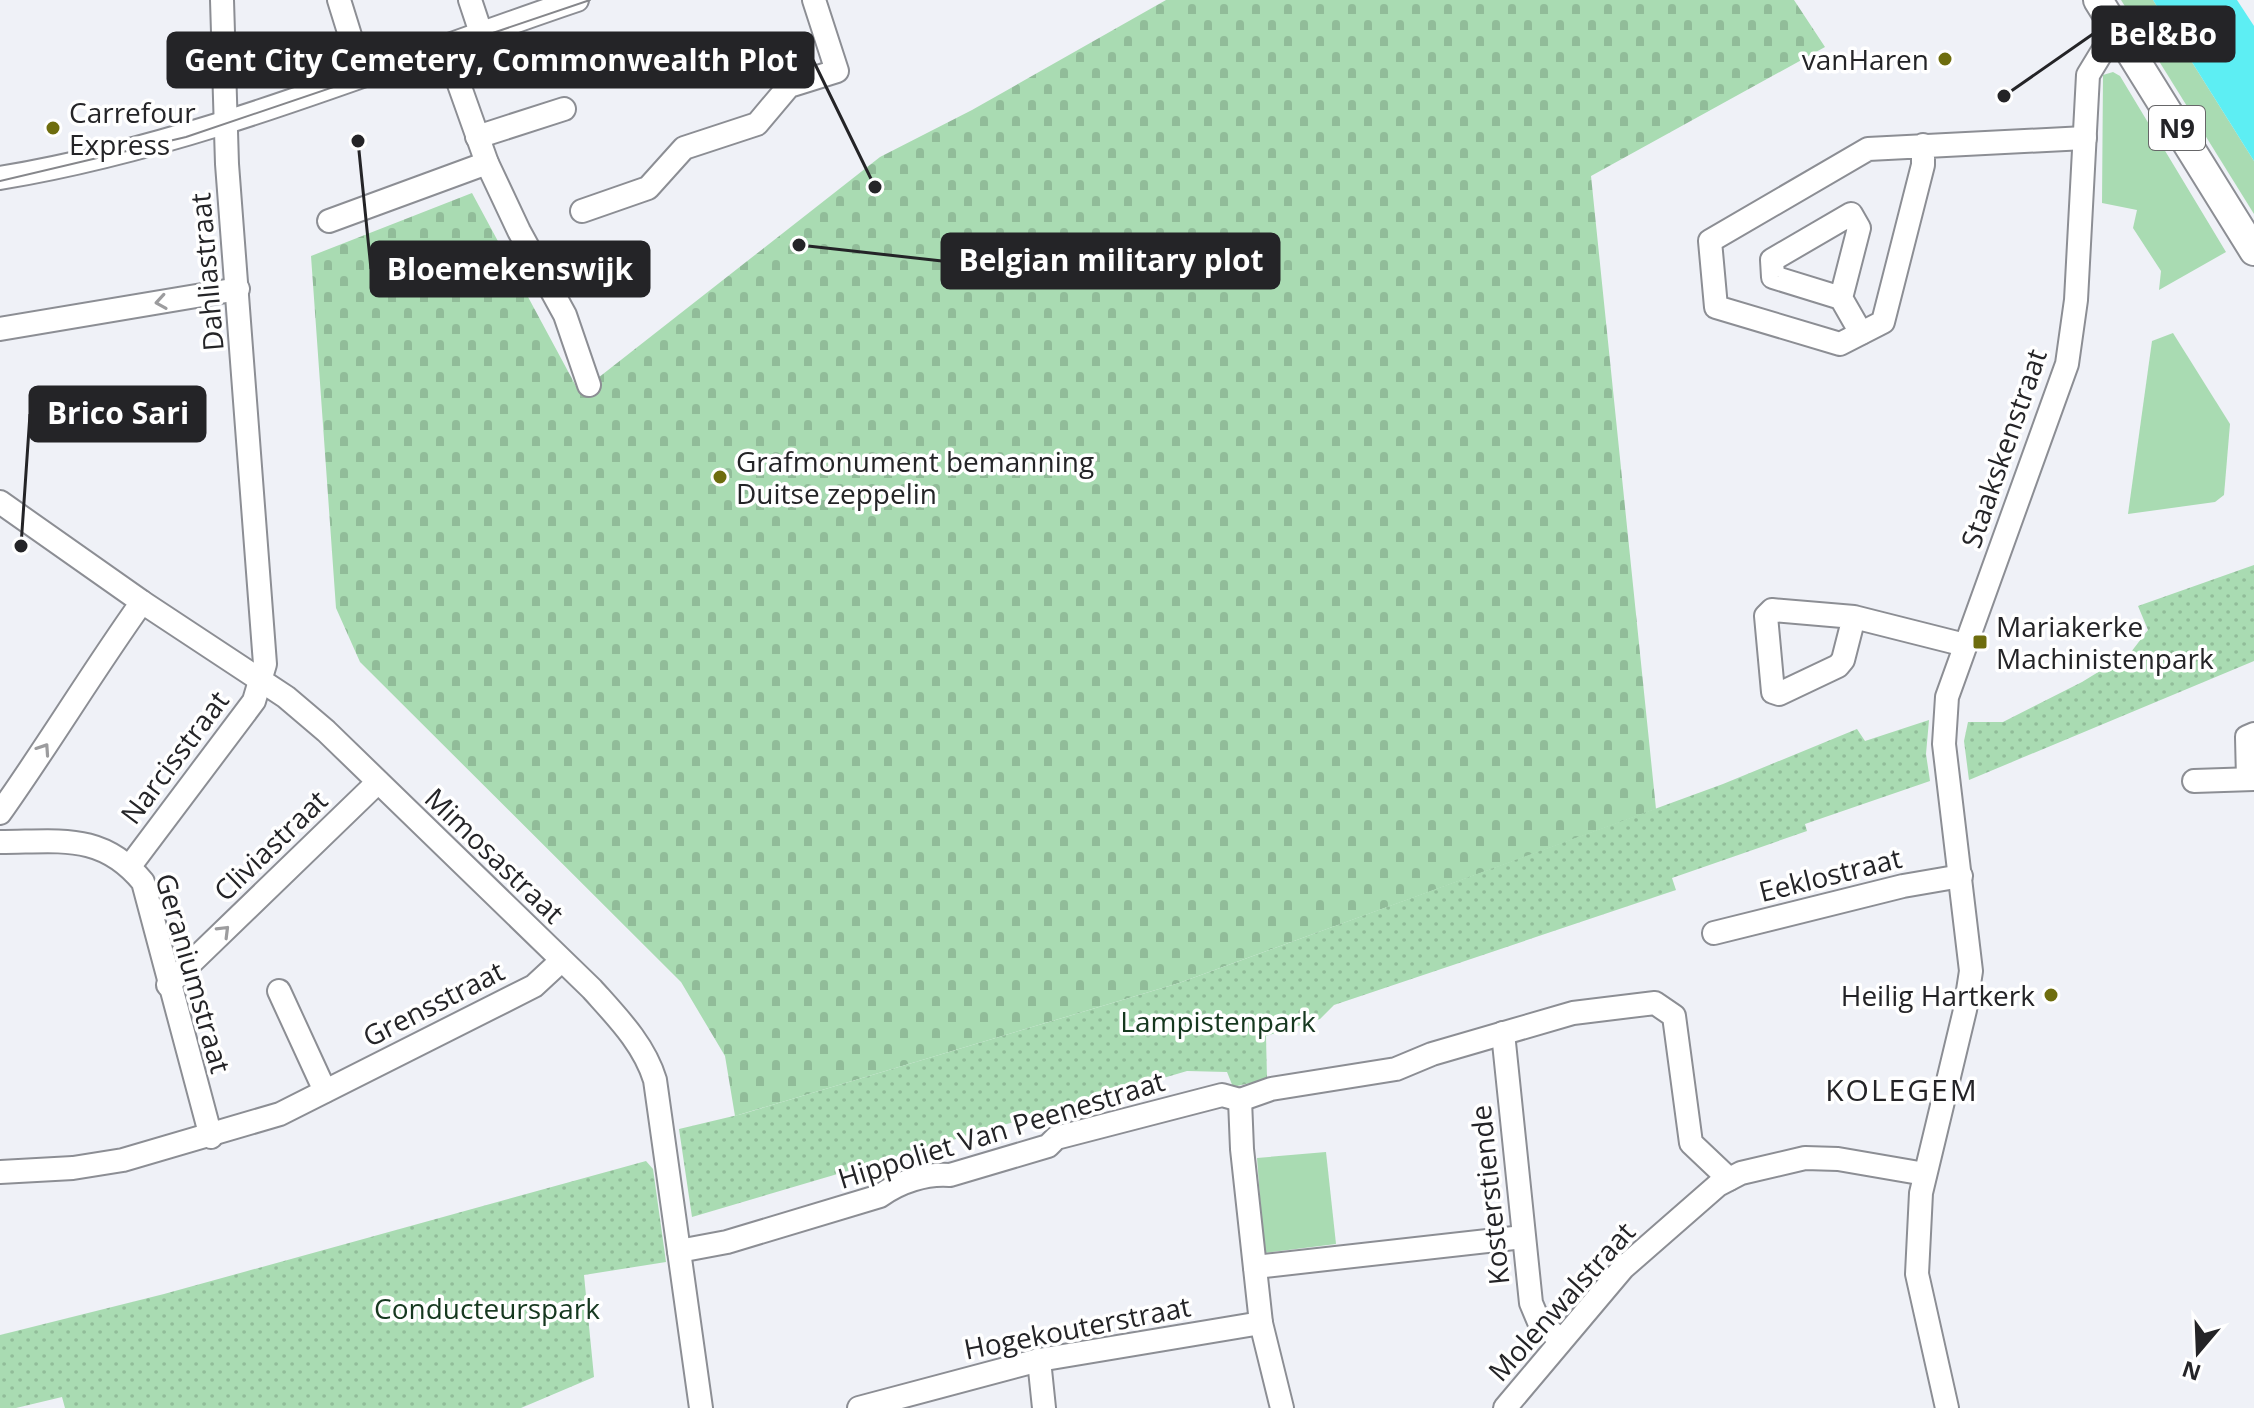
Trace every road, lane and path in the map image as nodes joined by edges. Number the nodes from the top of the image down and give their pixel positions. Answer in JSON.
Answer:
{"nodes":[{"id":1,"x":222,"y":0,"type":"edge"},
{"id":2,"x":339,"y":0,"type":"edge"},
{"id":3,"x":470,"y":0,"type":"edge"},
{"id":4,"x":577,"y":0,"type":"edge"},
{"id":5,"x":814,"y":0,"type":"edge"},
{"id":6,"x":2098,"y":0,"type":"edge"},
{"id":7,"x":2116,"y":29,"type":"junction"},
{"id":8,"x":481,"y":33,"type":"junction"},
{"id":9,"x":445,"y":45,"type":"junction"},
{"id":10,"x":362,"y":74,"type":"junction"},
{"id":11,"x":564,"y":109,"type":"dead end"},
{"id":12,"x":226,"y":121,"type":"junction"},
{"id":13,"x":477,"y":137,"type":"junction"},
{"id":14,"x":2085,"y":138,"type":"junction"},
{"id":15,"x":1923,"y":145,"type":"junction"},
{"id":16,"x":487,"y":163,"type":"junction"},
{"id":17,"x":0,"y":178,"type":"edge"},
{"id":18,"x":582,"y":211,"type":"dead end"},
{"id":19,"x":329,"y":221,"type":"dead end"},
{"id":20,"x":2254,"y":251,"type":"edge"},
{"id":21,"x":238,"y":289,"type":"junction"},
{"id":22,"x":1841,"y":298,"type":"dead end"},
{"id":23,"x":0,"y":329,"type":"edge"},
{"id":24,"x":1861,"y":333,"type":"junction"},
{"id":25,"x":589,"y":385,"type":"dead end"},
{"id":26,"x":0,"y":502,"type":"edge"},
{"id":27,"x":142,"y":602,"type":"junction"},
{"id":28,"x":1854,"y":617,"type":"junction"},
{"id":29,"x":1965,"y":645,"type":"junction"},
{"id":30,"x":261,"y":681,"type":"junction"},
{"id":31,"x":2254,"y":734,"type":"edge"},
{"id":32,"x":2251,"y":779,"type":"edge"},
{"id":33,"x":2194,"y":781,"type":"dead end"},
{"id":34,"x":378,"y":782,"type":"junction"},
{"id":35,"x":0,"y":813,"type":"edge"},
{"id":36,"x":0,"y":842,"type":"edge"},
{"id":37,"x":130,"y":866,"type":"junction"},
{"id":38,"x":1961,"y":876,"type":"junction"},
{"id":39,"x":1714,"y":933,"type":"dead end"},
{"id":40,"x":561,"y":961,"type":"junction"},
{"id":41,"x":168,"y":985,"type":"junction"},
{"id":42,"x":279,"y":991,"type":"dead end"},
{"id":43,"x":1503,"y":1033,"type":"junction"},
{"id":44,"x":325,"y":1091,"type":"junction"},
{"id":45,"x":1240,"y":1100,"type":"junction"},
{"id":46,"x":211,"y":1137,"type":"junction"},
{"id":47,"x":0,"y":1172,"type":"edge"},
{"id":48,"x":1925,"y":1174,"type":"junction"},
{"id":49,"x":1729,"y":1179,"type":"junction"},
{"id":50,"x":1523,"y":1237,"type":"junction"},
{"id":51,"x":679,"y":1251,"type":"junction"},
{"id":52,"x":1255,"y":1267,"type":"junction"},
{"id":53,"x":1261,"y":1323,"type":"junction"},
{"id":54,"x":1560,"y":1339,"type":"junction"},
{"id":55,"x":1039,"y":1360,"type":"junction"},
{"id":56,"x":701,"y":1408,"type":"edge"},
{"id":57,"x":859,"y":1408,"type":"edge"},
{"id":58,"x":1044,"y":1408,"type":"edge"},
{"id":59,"x":1282,"y":1408,"type":"edge"},
{"id":60,"x":1505,"y":1408,"type":"edge"},
{"id":61,"x":1947,"y":1408,"type":"edge"}],
"edges":[{"from":1,"to":12,"type":"street","name":"Dahliastraat"},
{"from":2,"to":10,"type":"street"},
{"from":3,"to":8,"type":"street"},
{"from":4,"to":8,"type":"street"},
{"from":5,"to":18,"type":"street"},
{"from":6,"to":7,"type":"main road","number":"N9"},
{"from":7,"to":14,"type":"street","name":"Staakskenstraat"},
{"from":7,"to":20,"type":"main road","number":"N9"},
{"from":8,"to":9,"type":"street"},
{"from":9,"to":10,"type":"street"},
{"from":9,"to":13,"type":"street"},
{"from":10,"to":12,"type":"street"},
{"from":11,"to":13,"type":"street"},
{"from":12,"to":17,"type":"street"},
{"from":12,"to":21,"type":"street","name":"Dahliastraat"},
{"from":13,"to":16,"type":"street"},
{"from":14,"to":15,"type":"street"},
{"from":14,"to":29,"type":"street","name":"Staakskenstraat"},
{"from":15,"to":24,"type":"street"},
{"from":15,"to":24,"type":"street"},
{"from":16,"to":19,"type":"street"},
{"from":16,"to":25,"type":"street"},
{"from":21,"to":23,"type":"street","one_way":true},
{"from":21,"to":30,"type":"street","name":"Dahliastraat"},
{"from":22,"to":24,"type":"street"},
{"from":26,"to":27,"type":"street","name":"Mimosastraat"},
{"from":27,"to":30,"type":"street","name":"Mimosastraat"},
{"from":35,"to":27,"type":"street","one_way":true},
{"from":28,"to":28,"type":"street"},
{"from":28,"to":29,"type":"street"},
{"from":29,"to":38,"type":"street","name":"Staakskenstraat"},
{"from":30,"to":34,"type":"street","name":"Mimosastraat"},
{"from":30,"to":37,"type":"street","name":"Narcisstraat"},
{"from":31,"to":32,"type":"street"},
{"from":32,"to":33,"type":"street"},
{"from":34,"to":40,"type":"street","name":"Mimosastraat"},
{"from":41,"to":34,"type":"street","name":"Cliviastraat","one_way":true},
{"from":36,"to":37,"type":"street","name":"Geraniumstraat"},
{"from":37,"to":41,"type":"street","name":"Geraniumstraat"},
{"from":38,"to":39,"type":"street","name":"Eeklostraat"},
{"from":38,"to":48,"type":"street"},
{"from":40,"to":44,"type":"street","name":"Grensstraat"},
{"from":40,"to":51,"type":"street","name":"Mimosastraat"},
{"from":41,"to":46,"type":"street","name":"Geraniumstraat"},
{"from":42,"to":44,"type":"street"},
{"from":43,"to":45,"type":"street","name":"Hippoliet Van Peenestraat"},
{"from":43,"to":49,"type":"street","name":"Hippoliet Van Peenestraat"},
{"from":43,"to":50,"type":"street","name":"Kosterstiende"},
{"from":44,"to":46,"type":"street","name":"Grensstraat"},
{"from":45,"to":51,"type":"street","name":"Hippoliet Van Peenestraat"},
{"from":45,"to":52,"type":"street"},
{"from":46,"to":47,"type":"street","name":"Grensstraat"},
{"from":48,"to":49,"type":"street","name":"Molenwalstraat"},
{"from":48,"to":61,"type":"street"},
{"from":49,"to":54,"type":"street","name":"Molenwalstraat"},
{"from":50,"to":52,"type":"street"},
{"from":50,"to":54,"type":"street","name":"Kosterstiende"},
{"from":51,"to":56,"type":"street","name":"Mimosastraat"},
{"from":52,"to":53,"type":"street"},
{"from":53,"to":55,"type":"street","name":"Hogekouterstraat"},
{"from":53,"to":59,"type":"street"},
{"from":54,"to":60,"type":"street","name":"Molenwalstraat"},
{"from":55,"to":57,"type":"street","name":"Hogekouterstraat"},
{"from":55,"to":58,"type":"street"}]}
